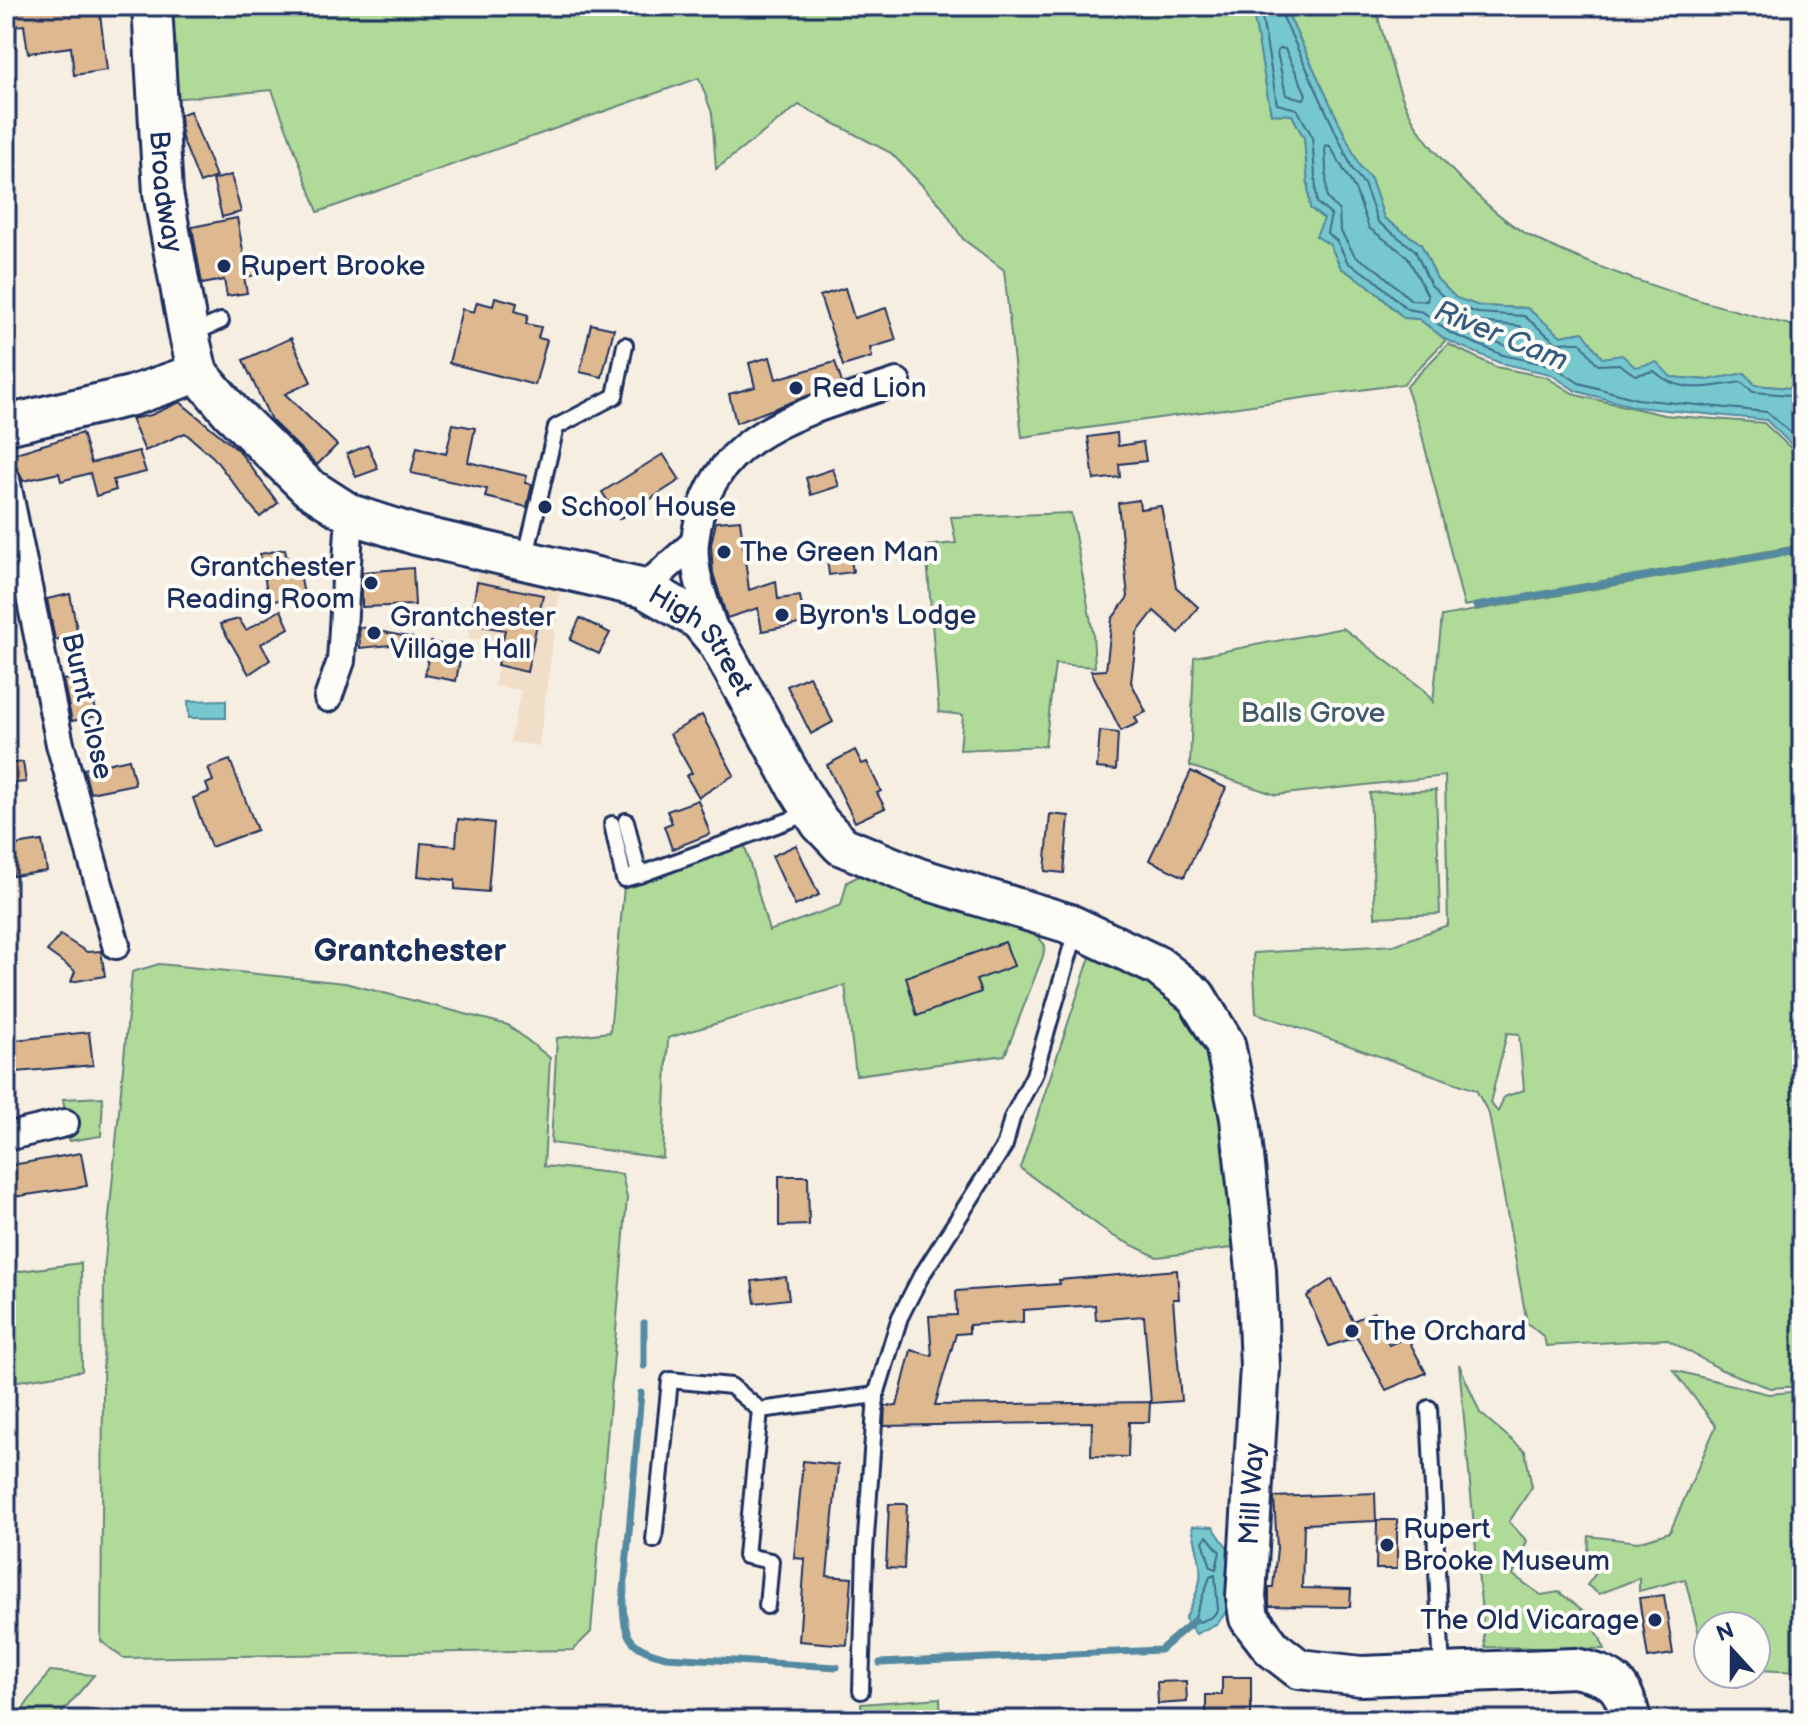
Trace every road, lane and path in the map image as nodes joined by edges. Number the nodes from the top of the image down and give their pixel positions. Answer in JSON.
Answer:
{"nodes":[{"id":1,"x":152,"y":6,"type":"edge"},
{"id":2,"x":625,"y":345,"type":"dead end"},
{"id":3,"x":198,"y":373,"type":"junction"},
{"id":4,"x":897,"y":382,"type":"dead end"},
{"id":5,"x":6,"y":425,"type":"edge"},
{"id":6,"x":6,"y":479,"type":"edge"},
{"id":7,"x":350,"y":514,"type":"junction"},
{"id":8,"x":694,"y":543,"type":"junction"},
{"id":9,"x":524,"y":561,"type":"junction"},
{"id":10,"x":644,"y":588,"type":"junction"},
{"id":11,"x":718,"y":643,"type":"junction"},
{"id":12,"x":328,"y":698,"type":"dead end"},
{"id":13,"x":813,"y":812,"type":"junction"},
{"id":14,"x":619,"y":822,"type":"dead end"},
{"id":15,"x":1077,"y":927,"type":"junction"},
{"id":16,"x":116,"y":945,"type":"dead end"},
{"id":17,"x":1158,"y":966,"type":"joint"},
{"id":18,"x":65,"y":1123,"type":"dead end"},
{"id":19,"x":6,"y":1137,"type":"edge"},
{"id":20,"x":876,"y":1395,"type":"junction"},
{"id":21,"x":1429,"y":1408,"type":"dead end"},
{"id":22,"x":760,"y":1410,"type":"junction"},
{"id":23,"x":654,"y":1540,"type":"dead end"},
{"id":24,"x":767,"y":1606,"type":"dead end"},
{"id":25,"x":1442,"y":1671,"type":"junction"},
{"id":26,"x":861,"y":1691,"type":"dead end"},
{"id":27,"x":1631,"y":1720,"type":"edge"}],
"edges":[{"from":1,"to":3,"type":"street","name":"Broadway"},
{"from":2,"to":9,"type":"lane"},
{"from":3,"to":5,"type":"street"},
{"from":3,"to":7,"type":"street","name":"High Street"},
{"from":4,"to":8,"type":"street"},
{"from":6,"to":16,"type":"street","name":"Burnt Close"},
{"from":7,"to":9,"type":"street","name":"High Street"},
{"from":7,"to":12,"type":"street"},
{"from":8,"to":10,"type":"street"},
{"from":8,"to":11,"type":"street"},
{"from":9,"to":10,"type":"street","name":"High Street"},
{"from":10,"to":11,"type":"street","name":"High Street"},
{"from":11,"to":13,"type":"street","name":"High Street"},
{"from":13,"to":14,"type":"lane"},
{"from":13,"to":15,"type":"street","name":"High Street"},
{"from":15,"to":17,"type":"street","name":"High Street"},
{"from":15,"to":20,"type":"lane"},
{"from":17,"to":25,"type":"street","name":"Mill Way"},
{"from":18,"to":19,"type":"street"},
{"from":20,"to":22,"type":"lane"},
{"from":20,"to":26,"type":"lane"},
{"from":21,"to":25,"type":"lane"},
{"from":22,"to":23,"type":"lane"},
{"from":22,"to":24,"type":"lane"},
{"from":25,"to":27,"type":"street","name":"Mill Way"}]}
